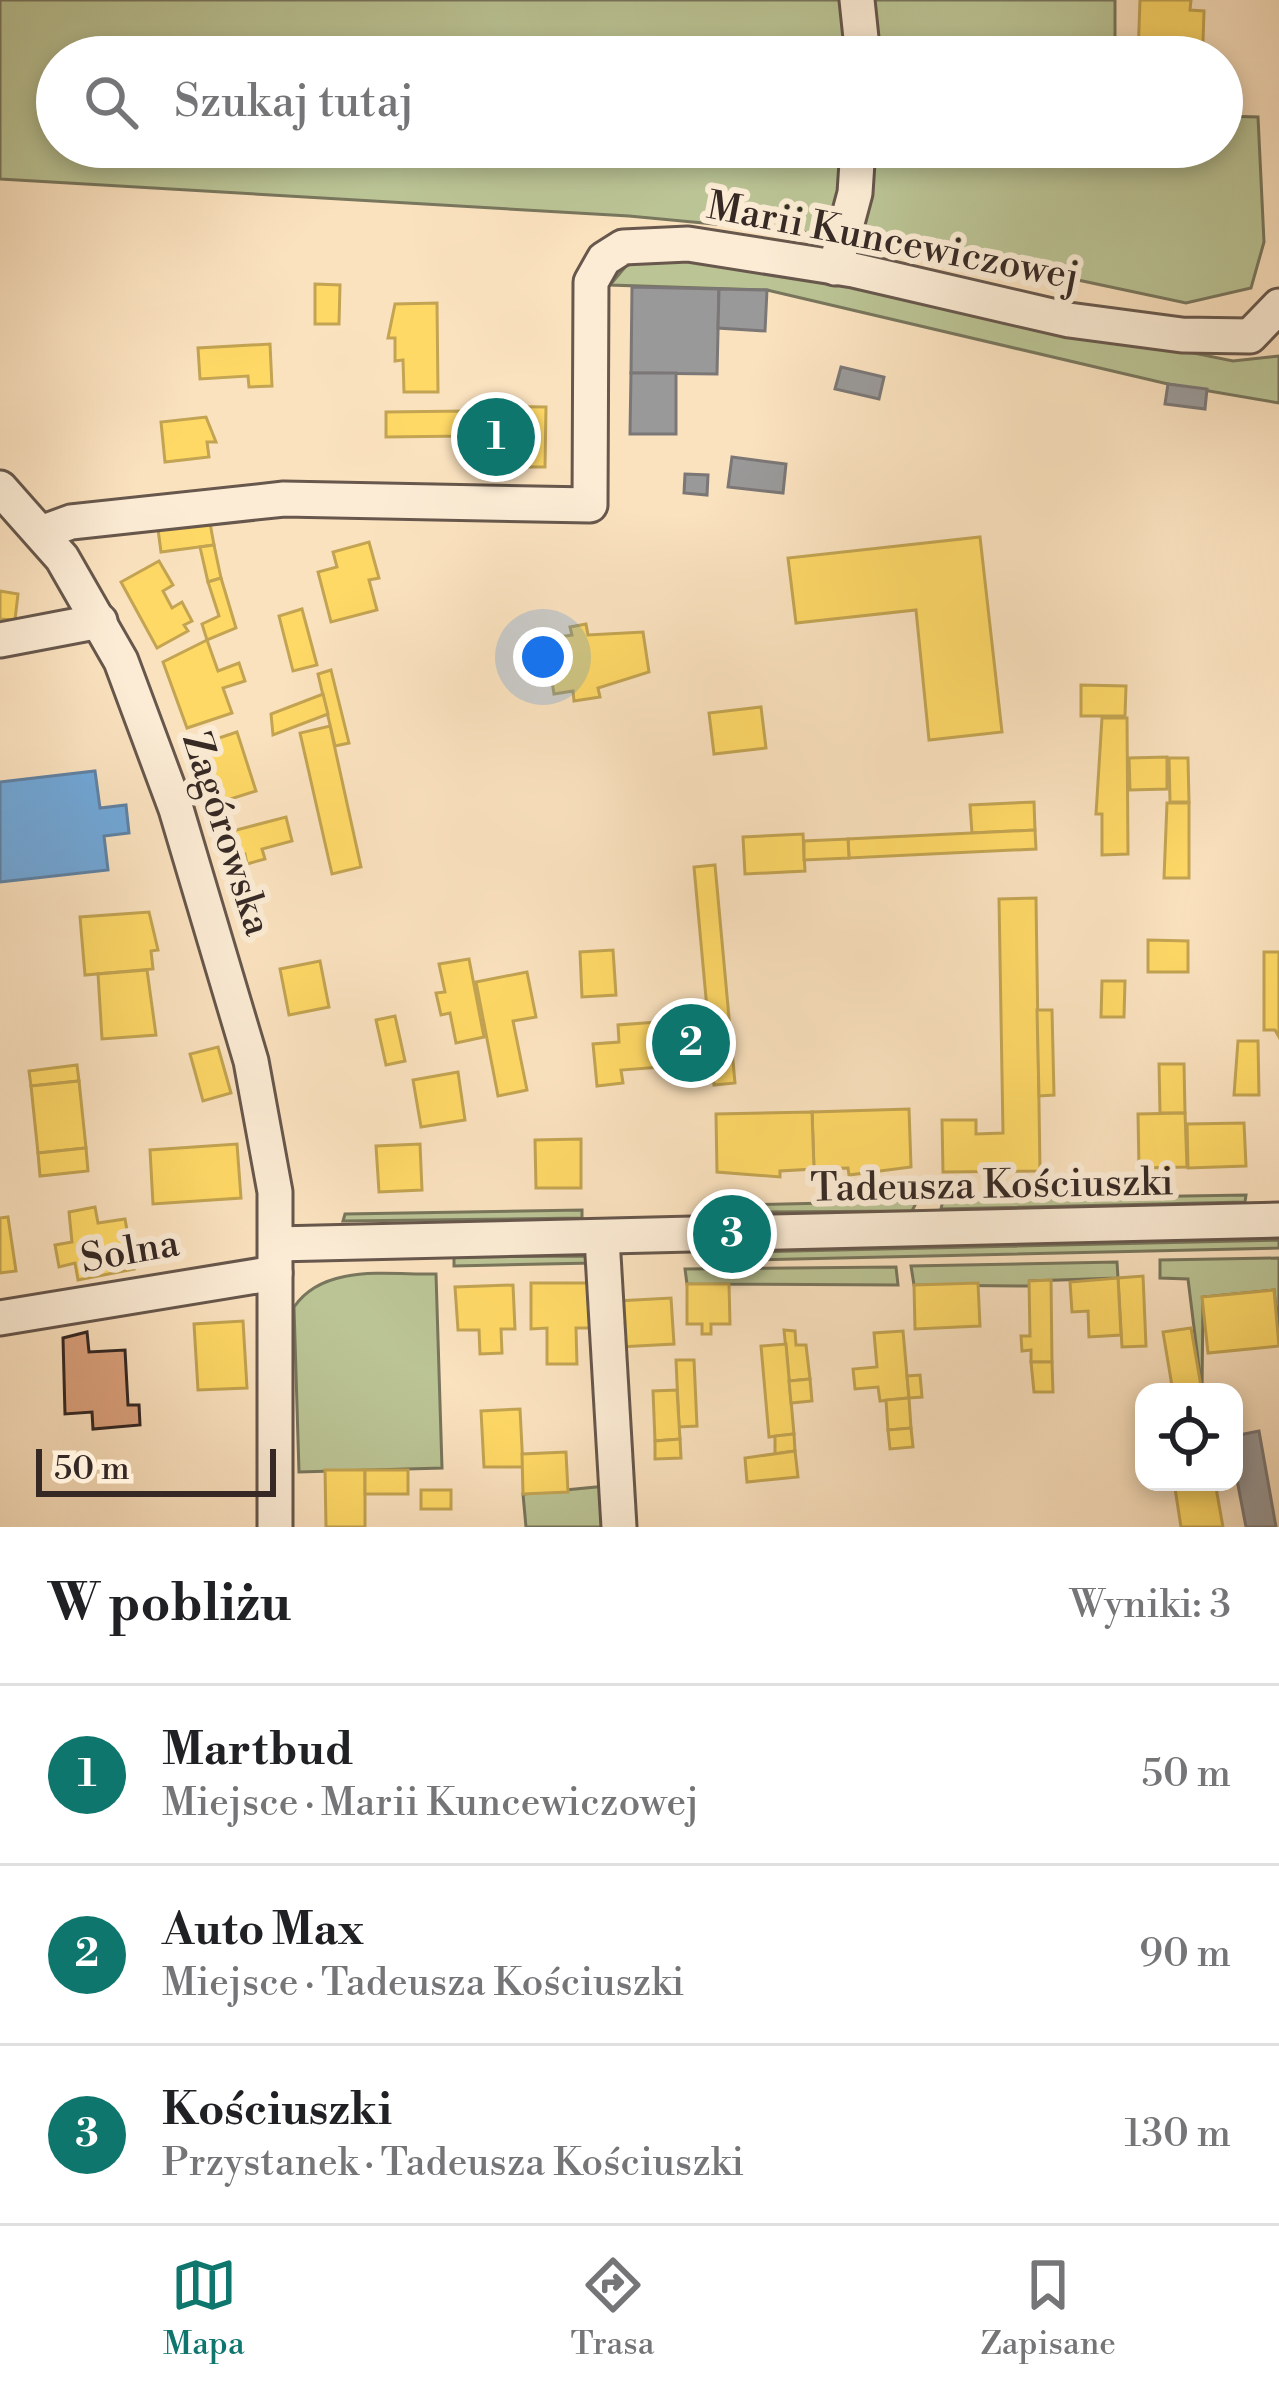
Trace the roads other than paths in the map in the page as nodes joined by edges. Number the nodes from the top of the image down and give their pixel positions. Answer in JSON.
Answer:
{"nodes":[{"id":1,"x":857,"y":0,"type":"edge"},
{"id":2,"x":861,"y":36,"type":"edge"},
{"id":3,"x":857,"y":168,"type":"edge"},
{"id":4,"x":836,"y":268,"type":"junction"},
{"id":5,"x":1279,"y":306,"type":"edge"},
{"id":6,"x":0,"y":488,"type":"edge"},
{"id":7,"x":41,"y":533,"type":"junction"},
{"id":8,"x":100,"y":621,"type":"junction"},
{"id":9,"x":0,"y":640,"type":"edge"},
{"id":10,"x":1279,"y":1220,"type":"edge"},
{"id":11,"x":602,"y":1238,"type":"junction"},
{"id":12,"x":275,"y":1258,"type":"junction"},
{"id":13,"x":0,"y":1318,"type":"edge"},
{"id":14,"x":275,"y":1527,"type":"edge"},
{"id":15,"x":619,"y":1527,"type":"edge"}],
"edges":[{"from":1,"to":2,"type":"street"},
{"from":3,"to":4,"type":"street"},
{"from":4,"to":5,"type":"street","name":"Marii Kuncewiczowej"},
{"from":4,"to":7,"type":"street","name":"Marii Kuncewiczowej"},
{"from":6,"to":7,"type":"street","name":"Zagórowska"},
{"from":7,"to":8,"type":"street","name":"Zagórowska"},
{"from":8,"to":9,"type":"street"},
{"from":8,"to":12,"type":"street","name":"Zagórowska"},
{"from":10,"to":11,"type":"street","name":"Tadeusza Kościuszki"},
{"from":11,"to":12,"type":"street","name":"Tadeusza Kościuszki"},
{"from":11,"to":15,"type":"street"},
{"from":12,"to":13,"type":"street","name":"Solna"},
{"from":12,"to":14,"type":"street","name":"Zagórowska"}]}
